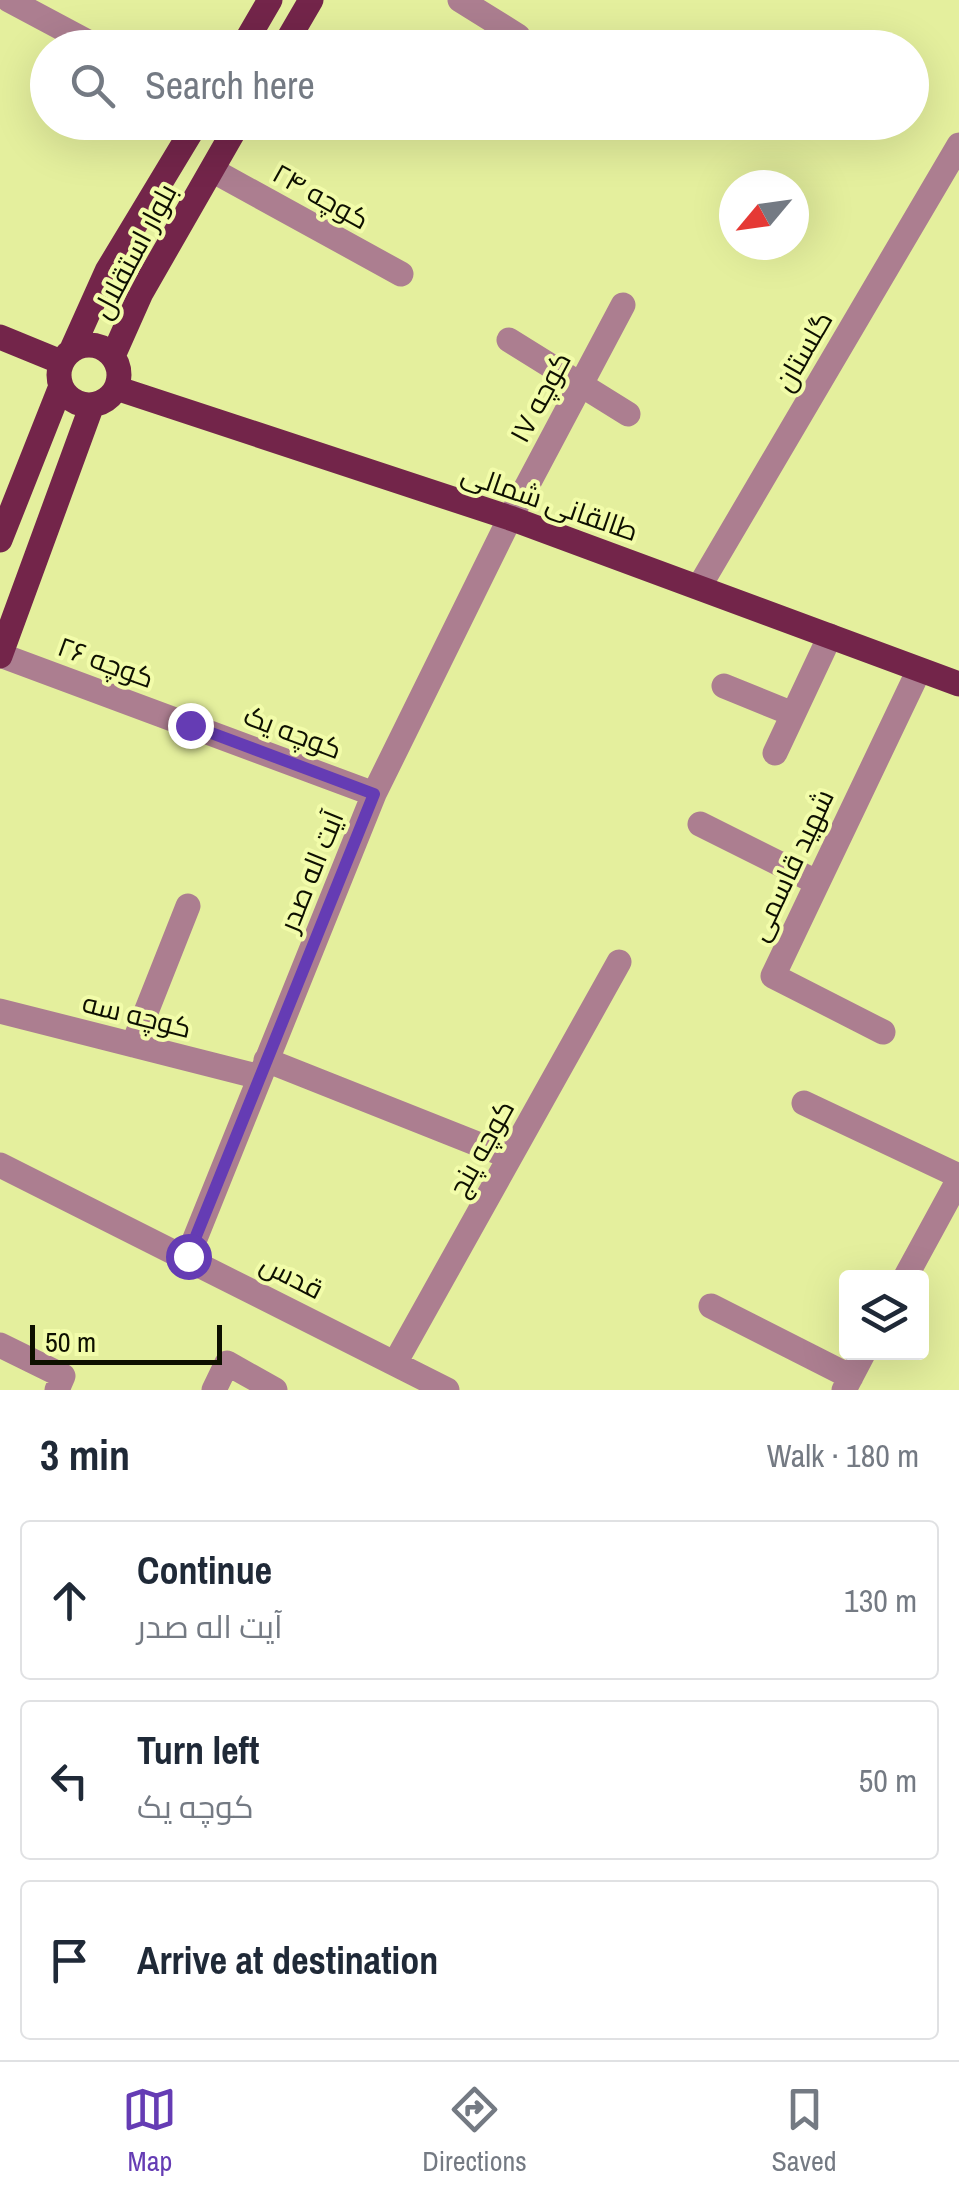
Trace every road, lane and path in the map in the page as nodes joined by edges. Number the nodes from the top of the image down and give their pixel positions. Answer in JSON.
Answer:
{"nodes":[{"id":1,"x":9,"y":0,"type":"edge"},
{"id":2,"x":270,"y":0,"type":"edge"},
{"id":3,"x":312,"y":0,"type":"edge"},
{"id":4,"x":460,"y":0,"type":"edge"},
{"id":5,"x":65,"y":30,"type":"edge"},
{"id":6,"x":252,"y":30,"type":"edge"},
{"id":7,"x":294,"y":30,"type":"edge"},
{"id":8,"x":508,"y":30,"type":"edge"},
{"id":9,"x":186,"y":140,"type":"edge"},
{"id":10,"x":230,"y":140,"type":"edge"},
{"id":11,"x":959,"y":145,"type":"edge"},
{"id":12,"x":212,"y":170,"type":"junction"},
{"id":13,"x":401,"y":274,"type":"dead end"},
{"id":14,"x":623,"y":306,"type":"dead end"},
{"id":15,"x":0,"y":337,"type":"edge"},
{"id":16,"x":509,"y":340,"type":"dead end"},
{"id":17,"x":113,"y":356,"type":"junction"},
{"id":18,"x":65,"y":366,"type":"junction"},
{"id":19,"x":580,"y":385,"type":"junction"},
{"id":20,"x":116,"y":388,"type":"junction"},
{"id":21,"x":92,"y":405,"type":"junction"},
{"id":22,"x":628,"y":414,"type":"dead end"},
{"id":23,"x":510,"y":518,"type":"junction"},
{"id":24,"x":0,"y":540,"type":"edge"},
{"id":25,"x":699,"y":587,"type":"junction"},
{"id":26,"x":830,"y":636,"type":"junction"},
{"id":27,"x":0,"y":655,"type":"edge"},
{"id":28,"x":919,"y":670,"type":"junction"},
{"id":29,"x":959,"y":684,"type":"edge"},
{"id":30,"x":724,"y":686,"type":"dead end"},
{"id":31,"x":793,"y":714,"type":"junction"},
{"id":32,"x":190,"y":725,"type":"joint"},
{"id":33,"x":775,"y":753,"type":"dead end"},
{"id":34,"x":374,"y":794,"type":"junction"},
{"id":35,"x":700,"y":824,"type":"dead end"},
{"id":36,"x":816,"y":882,"type":"junction"},
{"id":37,"x":188,"y":906,"type":"dead end"},
{"id":38,"x":619,"y":962,"type":"dead end"},
{"id":39,"x":0,"y":1011,"type":"edge"},
{"id":40,"x":883,"y":1032,"type":"dead end"},
{"id":41,"x":133,"y":1045,"type":"junction"},
{"id":42,"x":263,"y":1069,"type":"junction"},
{"id":43,"x":804,"y":1103,"type":"dead end"},
{"id":44,"x":510,"y":1157,"type":"junction"},
{"id":45,"x":0,"y":1164,"type":"edge"},
{"id":46,"x":959,"y":1178,"type":"edge"},
{"id":47,"x":188,"y":1256,"type":"junction"},
{"id":48,"x":909,"y":1270,"type":"edge"},
{"id":49,"x":711,"y":1306,"type":"dead end"},
{"id":50,"x":0,"y":1345,"type":"edge"},
{"id":51,"x":860,"y":1360,"type":"edge"},
{"id":52,"x":395,"y":1364,"type":"junction"},
{"id":53,"x":847,"y":1383,"type":"edge"},
{"id":54,"x":57,"y":1390,"type":"edge"},
{"id":55,"x":214,"y":1390,"type":"edge"},
{"id":56,"x":274,"y":1390,"type":"edge"},
{"id":57,"x":447,"y":1390,"type":"edge"}],
"edges":[{"from":1,"to":5,"type":"street"},
{"from":2,"to":6,"type":"main road"},
{"from":3,"to":7,"type":"main road"},
{"from":4,"to":8,"type":"street"},
{"from":9,"to":18,"type":"main road","name":"بلوار استقلال"},
{"from":10,"to":12,"type":"main road","name":"بلوار استقلال"},
{"from":11,"to":25,"type":"street","name":"گلستان"},
{"from":12,"to":13,"type":"street","name":"کوچه ۲۴"},
{"from":12,"to":17,"type":"main road","name":"بلوار استقلال"},
{"from":14,"to":19,"type":"street","name":"کوچه ۱۷"},
{"from":15,"to":18,"type":"main road"},
{"from":16,"to":19,"type":"street"},
{"from":17,"to":18,"type":"main road"},
{"from":17,"to":20,"type":"main road"},
{"from":18,"to":21,"type":"main road"},
{"from":18,"to":24,"type":"main road","name":"بلوار استقلال"},
{"from":19,"to":22,"type":"street"},
{"from":19,"to":23,"type":"street","name":"کوچه ۱۷"},
{"from":20,"to":21,"type":"main road"},
{"from":20,"to":23,"type":"main road","name":"طالقانی شمالی"},
{"from":21,"to":27,"type":"main road"},
{"from":23,"to":25,"type":"main road","name":"طالقانی شمالی"},
{"from":23,"to":34,"type":"street","name":"آیت اله صدر"},
{"from":25,"to":26,"type":"main road","name":"طالقانی شمالی"},
{"from":26,"to":28,"type":"main road","name":"طالقانی شمالی"},
{"from":26,"to":31,"type":"street"},
{"from":27,"to":32,"type":"street","name":"کوچه ۲۶"},
{"from":28,"to":29,"type":"main road","name":"طالقانی شمالی"},
{"from":28,"to":36,"type":"street","name":"شهید قاسمی"},
{"from":30,"to":31,"type":"street"},
{"from":31,"to":33,"type":"street"},
{"from":32,"to":34,"type":"street","name":"کوچه یک"},
{"from":34,"to":42,"type":"street","name":"آیت اله صدر"},
{"from":35,"to":36,"type":"street"},
{"from":36,"to":40,"type":"street","name":"شهید قاسمی"},
{"from":37,"to":41,"type":"street"},
{"from":38,"to":44,"type":"street","name":"کوچه پنج"},
{"from":39,"to":41,"type":"street","name":"کوچه سه"},
{"from":41,"to":42,"type":"street","name":"کوچه سه"},
{"from":42,"to":44,"type":"street","name":"کوچه سه"},
{"from":42,"to":47,"type":"street","name":"آیت اله صدر"},
{"from":43,"to":46,"type":"street"},
{"from":44,"to":52,"type":"street","name":"کوچه پنج"},
{"from":45,"to":47,"type":"street","name":"قدس"},
{"from":46,"to":48,"type":"street"},
{"from":47,"to":52,"type":"street","name":"قدس"},
{"from":49,"to":53,"type":"street"},
{"from":50,"to":54,"type":"street"},
{"from":51,"to":53,"type":"street"},
{"from":52,"to":57,"type":"street","name":"قدس"},
{"from":55,"to":56,"type":"street"}]}
